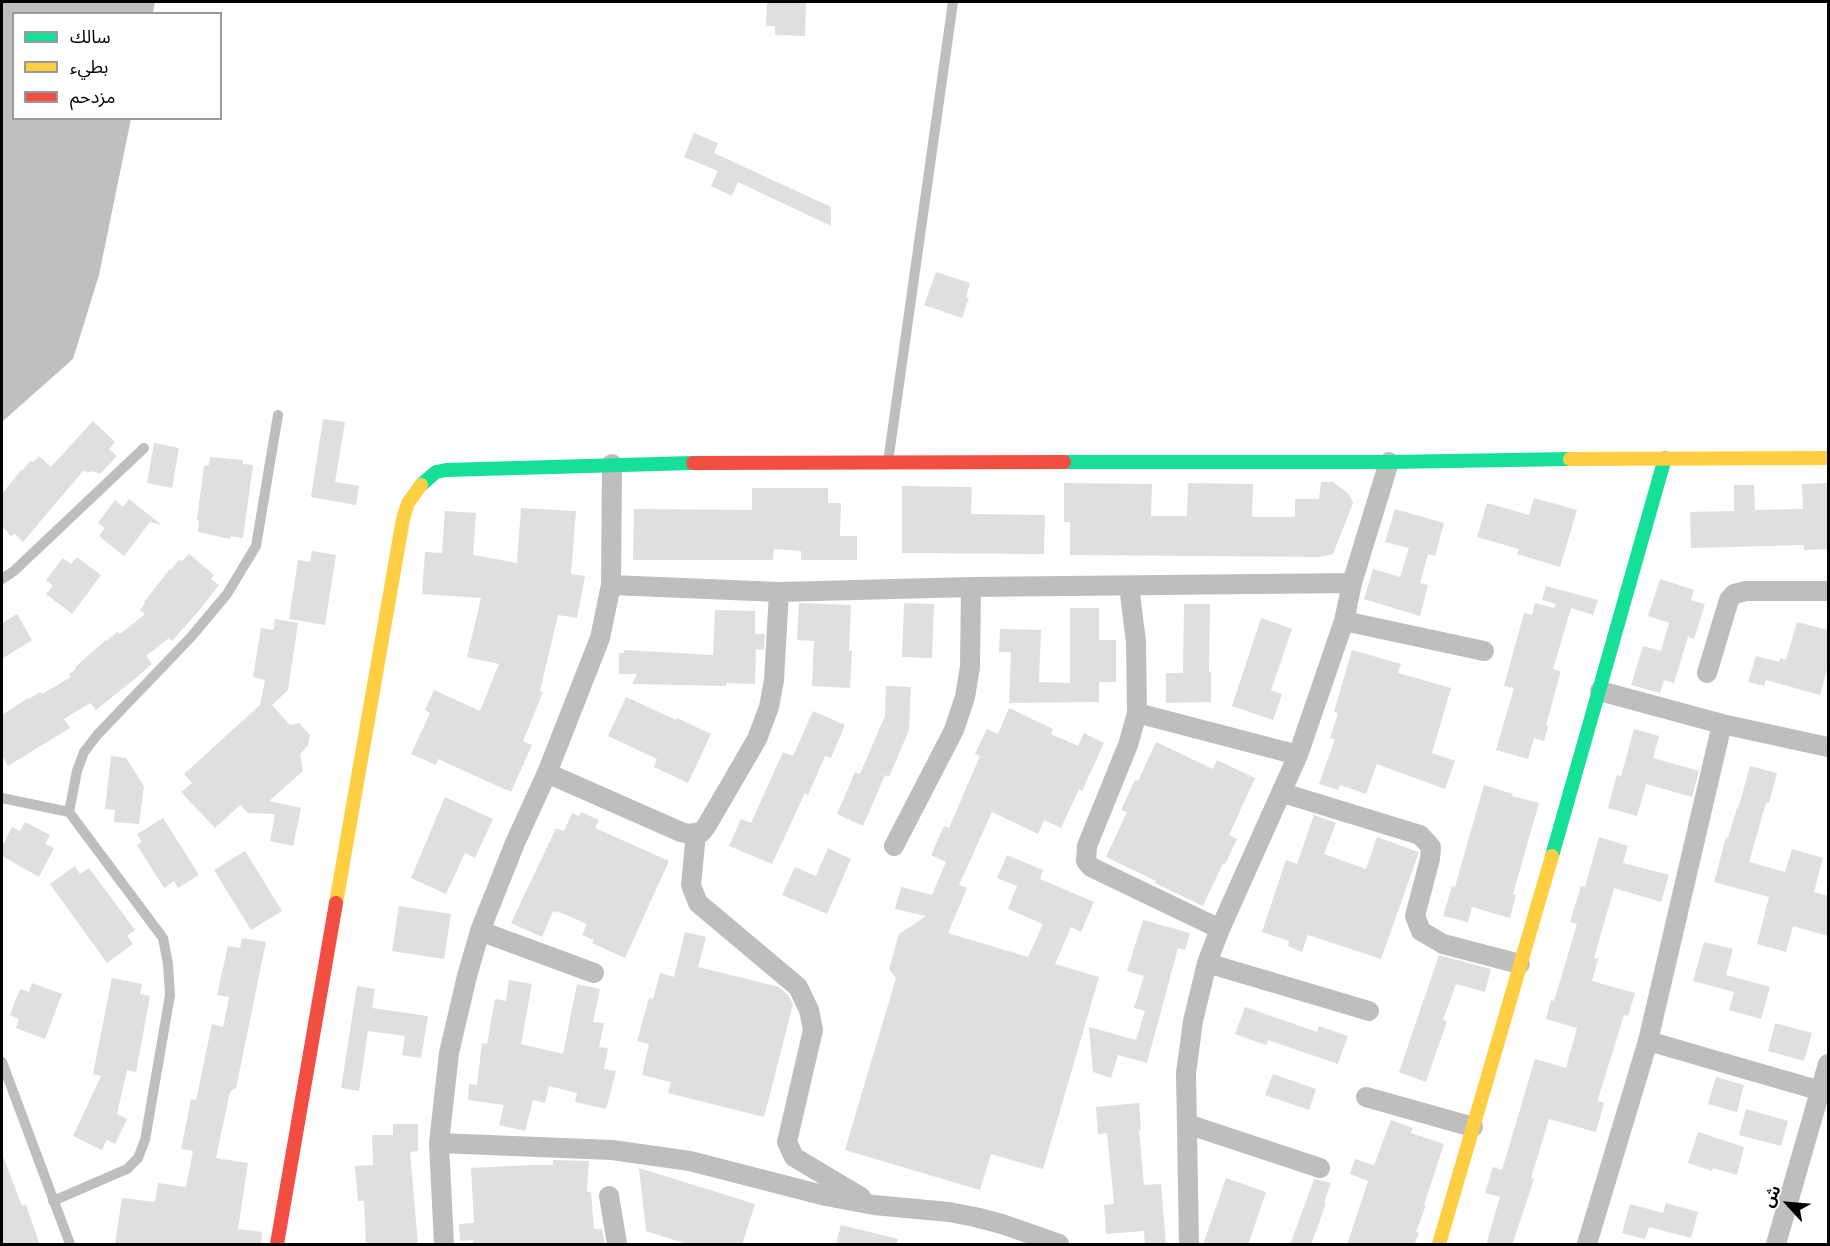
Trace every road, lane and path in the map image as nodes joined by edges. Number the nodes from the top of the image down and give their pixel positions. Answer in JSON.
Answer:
{"nodes":[{"id":1,"x":953,"y":2,"type":"edge"},
{"id":2,"x":278,"y":415,"type":"dead end"},
{"id":3,"x":144,"y":448,"type":"dead end"},
{"id":4,"x":1665,"y":458,"type":"junction"},
{"id":5,"x":1828,"y":458,"type":"edge"},
{"id":6,"x":888,"y":462,"type":"junction"},
{"id":7,"x":1389,"y":462,"type":"junction"},
{"id":8,"x":612,"y":464,"type":"junction"},
{"id":9,"x":2,"y":579,"type":"edge"},
{"id":10,"x":1352,"y":583,"type":"junction"},
{"id":11,"x":611,"y":585,"type":"junction"},
{"id":12,"x":1129,"y":586,"type":"junction"},
{"id":13,"x":971,"y":587,"type":"junction"},
{"id":14,"x":1828,"y":591,"type":"edge"},
{"id":15,"x":778,"y":592,"type":"junction"},
{"id":16,"x":1344,"y":621,"type":"junction"},
{"id":17,"x":1484,"y":651,"type":"dead end"},
{"id":18,"x":1707,"y":673,"type":"dead end"},
{"id":19,"x":1600,"y":691,"type":"junction"},
{"id":20,"x":1137,"y":713,"type":"junction"},
{"id":21,"x":1722,"y":724,"type":"junction"},
{"id":22,"x":1828,"y":747,"type":"edge"},
{"id":23,"x":1298,"y":755,"type":"junction"},
{"id":24,"x":547,"y":773,"type":"junction"},
{"id":25,"x":1282,"y":793,"type":"junction"},
{"id":26,"x":2,"y":798,"type":"edge"},
{"id":27,"x":69,"y":812,"type":"junction"},
{"id":28,"x":696,"y":834,"type":"junction"},
{"id":29,"x":894,"y":846,"type":"dead end"},
{"id":30,"x":1220,"y":929,"type":"junction"},
{"id":31,"x":480,"y":932,"type":"junction"},
{"id":32,"x":1207,"y":963,"type":"junction"},
{"id":33,"x":1521,"y":964,"type":"junction"},
{"id":34,"x":594,"y":973,"type":"dead end"},
{"id":35,"x":1370,"y":1011,"type":"dead end"},
{"id":36,"x":1648,"y":1041,"type":"junction"},
{"id":37,"x":2,"y":1062,"type":"edge"},
{"id":38,"x":1828,"y":1064,"type":"edge"},
{"id":39,"x":1825,"y":1093,"type":"edge"},
{"id":40,"x":1366,"y":1097,"type":"dead end"},
{"id":41,"x":1187,"y":1124,"type":"junction"},
{"id":42,"x":1473,"y":1126,"type":"junction"},
{"id":43,"x":439,"y":1143,"type":"junction"},
{"id":44,"x":1320,"y":1168,"type":"dead end"},
{"id":45,"x":609,"y":1196,"type":"dead end"},
{"id":46,"x":53,"y":1201,"type":"junction"},
{"id":47,"x":874,"y":1205,"type":"junction"},
{"id":48,"x":70,"y":1245,"type":"edge"},
{"id":49,"x":277,"y":1245,"type":"edge"},
{"id":50,"x":444,"y":1245,"type":"edge"},
{"id":51,"x":617,"y":1245,"type":"edge"},
{"id":52,"x":1059,"y":1245,"type":"edge"},
{"id":53,"x":1189,"y":1245,"type":"edge"},
{"id":54,"x":1438,"y":1245,"type":"edge"},
{"id":55,"x":1587,"y":1245,"type":"edge"},
{"id":56,"x":1776,"y":1245,"type":"edge"}],
"edges":[{"from":1,"to":6,"type":"lane"},
{"from":2,"to":27,"type":"lane"},
{"from":3,"to":9,"type":"lane"},
{"from":4,"to":5,"type":"street"},
{"from":4,"to":7,"type":"street"},
{"from":4,"to":19,"type":"street"},
{"from":6,"to":7,"type":"street"},
{"from":6,"to":8,"type":"street"},
{"from":7,"to":10,"type":"street"},
{"from":8,"to":11,"type":"street"},
{"from":8,"to":49,"type":"street"},
{"from":10,"to":12,"type":"street"},
{"from":10,"to":16,"type":"street"},
{"from":11,"to":15,"type":"street"},
{"from":11,"to":24,"type":"street"},
{"from":12,"to":13,"type":"street"},
{"from":12,"to":20,"type":"street"},
{"from":13,"to":15,"type":"street"},
{"from":13,"to":29,"type":"street"},
{"from":14,"to":18,"type":"street"},
{"from":15,"to":28,"type":"street"},
{"from":16,"to":17,"type":"street"},
{"from":16,"to":23,"type":"street"},
{"from":19,"to":21,"type":"street"},
{"from":19,"to":33,"type":"street"},
{"from":20,"to":23,"type":"street"},
{"from":20,"to":30,"type":"street"},
{"from":21,"to":22,"type":"street"},
{"from":21,"to":36,"type":"street"},
{"from":23,"to":25,"type":"street"},
{"from":24,"to":28,"type":"street"},
{"from":24,"to":31,"type":"street"},
{"from":25,"to":30,"type":"street"},
{"from":25,"to":33,"type":"street"},
{"from":26,"to":27,"type":"lane"},
{"from":27,"to":46,"type":"lane"},
{"from":28,"to":47,"type":"street"},
{"from":30,"to":32,"type":"street"},
{"from":31,"to":34,"type":"street"},
{"from":31,"to":43,"type":"street"},
{"from":32,"to":35,"type":"street"},
{"from":32,"to":41,"type":"street"},
{"from":33,"to":42,"type":"street"},
{"from":36,"to":39,"type":"street"},
{"from":36,"to":55,"type":"street"},
{"from":37,"to":46,"type":"lane"},
{"from":38,"to":39,"type":"street"},
{"from":39,"to":56,"type":"street"},
{"from":40,"to":42,"type":"street"},
{"from":41,"to":44,"type":"street"},
{"from":41,"to":53,"type":"street"},
{"from":42,"to":54,"type":"street"},
{"from":43,"to":47,"type":"street"},
{"from":43,"to":50,"type":"street"},
{"from":45,"to":51,"type":"street"},
{"from":46,"to":48,"type":"lane"},
{"from":47,"to":52,"type":"street"}]}
